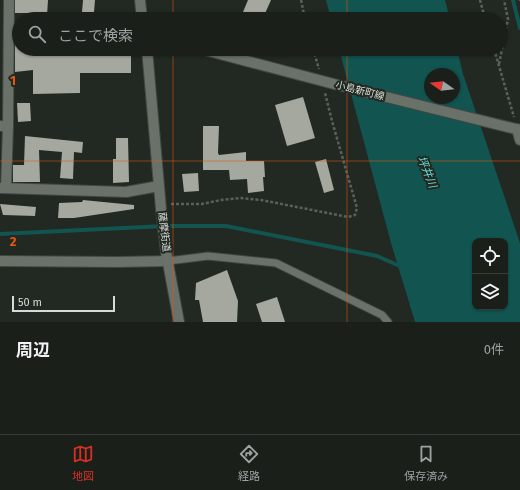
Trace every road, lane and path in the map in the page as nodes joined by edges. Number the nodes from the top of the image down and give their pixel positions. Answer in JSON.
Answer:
{"nodes":[{"id":1,"x":9,"y":0,"type":"edge"},
{"id":2,"x":140,"y":0,"type":"edge"},
{"id":3,"x":301,"y":0,"type":"edge"},
{"id":4,"x":480,"y":0,"type":"edge"},
{"id":5,"x":504,"y":0,"type":"edge"},
{"id":6,"x":141,"y":12,"type":"edge"},
{"id":7,"x":304,"y":12,"type":"edge"},
{"id":8,"x":484,"y":12,"type":"edge"},
{"id":9,"x":507,"y":12,"type":"edge"},
{"id":10,"x":148,"y":56,"type":"edge"},
{"id":11,"x":228,"y":56,"type":"edge"},
{"id":12,"x":315,"y":56,"type":"edge"},
{"id":13,"x":496,"y":56,"type":"edge"},
{"id":14,"x":501,"y":56,"type":"edge"},
{"id":15,"x":499,"y":65,"type":"junction"},
{"id":16,"x":322,"y":80,"type":"junction"},
{"id":17,"x":4,"y":126,"type":"edge"},
{"id":18,"x":516,"y":129,"type":"edge"},
{"id":19,"x":520,"y":140,"type":"edge"},
{"id":20,"x":159,"y":186,"type":"junction"},
{"id":21,"x":3,"y":188,"type":"edge"},
{"id":22,"x":161,"y":206,"type":"junction"},
{"id":23,"x":167,"y":257,"type":"junction"},
{"id":24,"x":0,"y":261,"type":"edge"},
{"id":25,"x":179,"y":322,"type":"edge"},
{"id":26,"x":388,"y":322,"type":"edge"}],
"edges":[{"from":1,"to":17,"type":"street"},
{"from":2,"to":6,"type":"street"},
{"from":3,"to":7,"type":"path"},
{"from":4,"to":8,"type":"path"},
{"from":5,"to":9,"type":"path"},
{"from":10,"to":20,"type":"street","name":"薩摩街道"},
{"from":11,"to":16,"type":"street","name":"小島新町線"},
{"from":12,"to":16,"type":"path"},
{"from":13,"to":15,"type":"path"},
{"from":14,"to":15,"type":"path"},
{"from":15,"to":18,"type":"path"},
{"from":16,"to":18,"type":"street","name":"小島新町線"},
{"from":16,"to":22,"type":"path"},
{"from":17,"to":21,"type":"street"},
{"from":18,"to":19,"type":"street"},
{"from":20,"to":21,"type":"street"},
{"from":20,"to":22,"type":"street","name":"薩摩街道"},
{"from":22,"to":23,"type":"street","name":"薩摩街道"},
{"from":23,"to":24,"type":"street"},
{"from":23,"to":25,"type":"street","name":"薩摩街道"},
{"from":23,"to":26,"type":"lane"}]}
